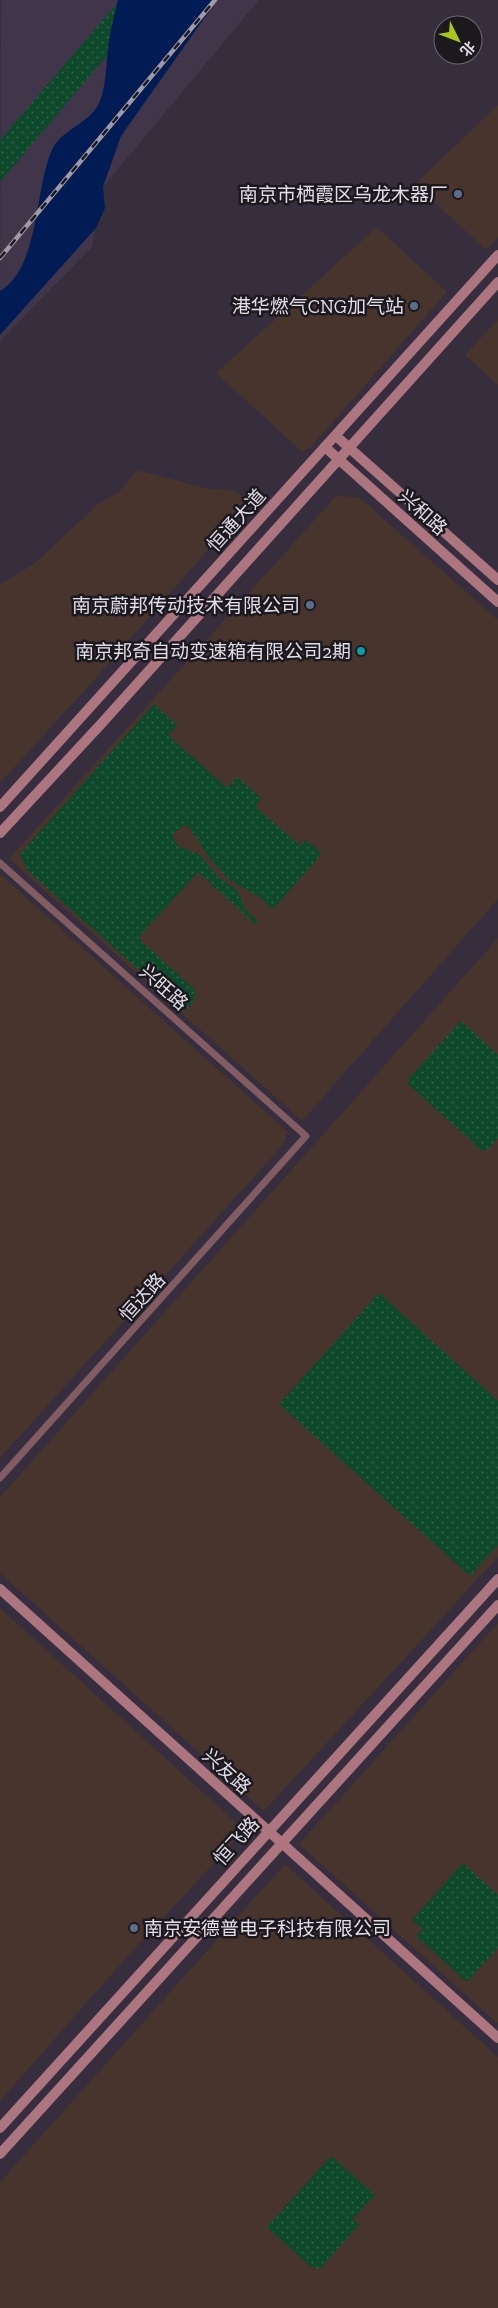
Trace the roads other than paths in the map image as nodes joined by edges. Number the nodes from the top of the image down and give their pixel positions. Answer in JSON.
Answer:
{"nodes":[{"id":1,"x":498,"y":255,"type":"edge"},
{"id":2,"x":498,"y":282,"type":"edge"},
{"id":3,"x":336,"y":436,"type":"junction"},
{"id":4,"x":325,"y":447,"type":"junction"},
{"id":5,"x":350,"y":448,"type":"junction"},
{"id":6,"x":339,"y":460,"type":"junction"},
{"id":7,"x":498,"y":580,"type":"edge"},
{"id":8,"x":498,"y":602,"type":"edge"},
{"id":9,"x":0,"y":808,"type":"edge"},
{"id":10,"x":0,"y":833,"type":"edge"},
{"id":11,"x":0,"y":863,"type":"edge"},
{"id":12,"x":306,"y":1136,"type":"joint"},
{"id":13,"x":0,"y":1478,"type":"edge"},
{"id":14,"x":498,"y":1579,"type":"edge"},
{"id":15,"x":0,"y":1589,"type":"edge"},
{"id":16,"x":498,"y":1606,"type":"edge"},
{"id":17,"x":268,"y":1832,"type":"junction"},
{"id":18,"x":281,"y":1844,"type":"junction"},
{"id":19,"x":498,"y":2038,"type":"edge"},
{"id":20,"x":0,"y":2128,"type":"edge"},
{"id":21,"x":0,"y":2154,"type":"edge"}],
"edges":[{"from":1,"to":3,"type":"main road","name":"恒通大道"},
{"from":2,"to":5,"type":"main road","name":"恒通大道"},
{"from":3,"to":4,"type":"main road","name":"恒通大道"},
{"from":3,"to":5,"type":"main road","name":"兴和路"},
{"from":4,"to":6,"type":"main road","name":"兴和路"},
{"from":4,"to":9,"type":"main road","name":"恒通大道"},
{"from":5,"to":6,"type":"main road","name":"恒通大道"},
{"from":5,"to":7,"type":"main road","name":"兴和路"},
{"from":6,"to":8,"type":"main road","name":"兴和路"},
{"from":6,"to":10,"type":"main road","name":"恒通大道"},
{"from":11,"to":12,"type":"street","name":"兴旺路"},
{"from":12,"to":13,"type":"street","name":"恒达路"},
{"from":14,"to":17,"type":"main road","name":"恒飞路"},
{"from":15,"to":17,"type":"main road","name":"兴友路"},
{"from":16,"to":18,"type":"main road","name":"恒飞路"},
{"from":17,"to":18,"type":"main road","name":"兴友路"},
{"from":17,"to":20,"type":"main road","name":"恒飞路"},
{"from":18,"to":19,"type":"main road","name":"兴友路"},
{"from":18,"to":21,"type":"main road","name":"恒飞路"}]}
